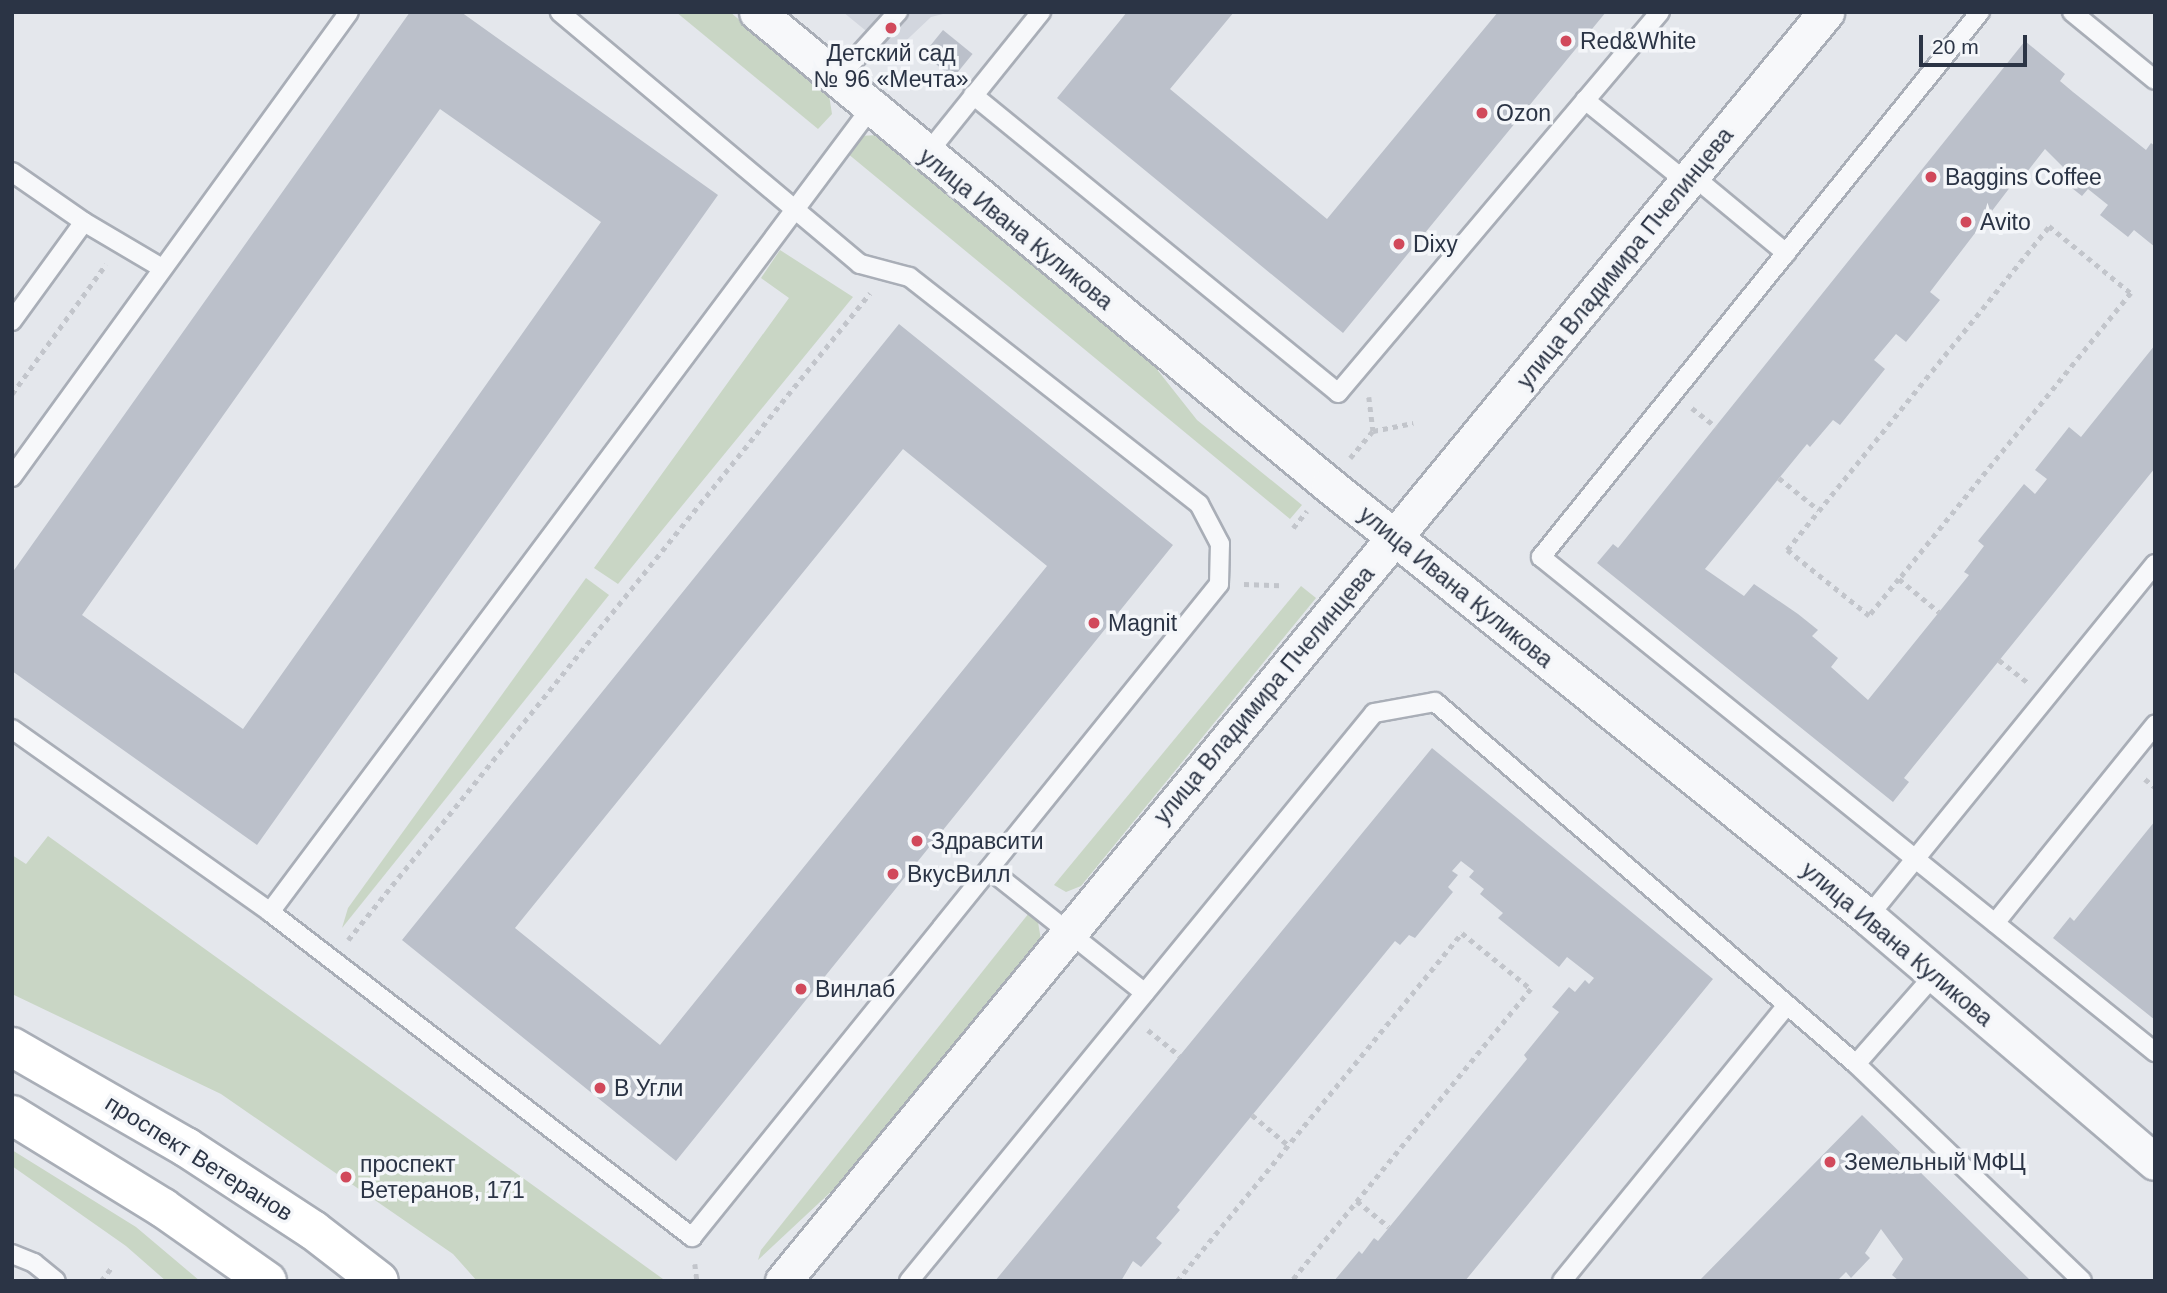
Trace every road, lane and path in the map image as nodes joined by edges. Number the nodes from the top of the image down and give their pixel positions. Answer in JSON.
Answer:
{"nodes":[{"id":1,"x":349,"y":12,"type":"edge"},
{"id":2,"x":560,"y":12,"type":"edge"},
{"id":3,"x":757,"y":12,"type":"edge"},
{"id":4,"x":898,"y":12,"type":"edge"},
{"id":5,"x":1041,"y":12,"type":"edge"},
{"id":6,"x":1660,"y":12,"type":"edge"},
{"id":7,"x":1826,"y":12,"type":"edge"},
{"id":8,"x":1980,"y":12,"type":"edge"},
{"id":9,"x":2072,"y":12,"type":"edge"},
{"id":10,"x":837,"y":79,"type":"junction"},
{"id":11,"x":2155,"y":80,"type":"edge"},
{"id":12,"x":973,"y":95,"type":"junction"},
{"id":13,"x":1585,"y":100,"type":"junction"},
{"id":14,"x":870,"y":109,"type":"junction"},
{"id":15,"x":926,"y":155,"type":"junction"},
{"id":16,"x":12,"y":172,"type":"edge"},
{"id":17,"x":1690,"y":179,"type":"junction"},
{"id":18,"x":795,"y":205,"type":"junction"},
{"id":19,"x":84,"y":222,"type":"junction"},
{"id":20,"x":120,"y":244,"type":"junction"},
{"id":21,"x":1786,"y":253,"type":"junction"},
{"id":22,"x":160,"y":267,"type":"junction"},
{"id":23,"x":888,"y":271,"type":"junction"},
{"id":24,"x":12,"y":321,"type":"edge"},
{"id":25,"x":12,"y":394,"type":"edge"},
{"id":26,"x":1368,"y":394,"type":"dead end"},
{"id":27,"x":1413,"y":423,"type":"dead end"},
{"id":28,"x":12,"y":477,"type":"edge"},
{"id":29,"x":1779,"y":478,"type":"dead end"},
{"id":30,"x":1819,"y":510,"type":"junction"},
{"id":31,"x":1395,"y":537,"type":"junction"},
{"id":32,"x":2155,"y":564,"type":"edge"},
{"id":33,"x":1899,"y":579,"type":"junction"},
{"id":34,"x":1219,"y":584,"type":"junction"},
{"id":35,"x":1282,"y":584,"type":"dead end"},
{"id":36,"x":1939,"y":611,"type":"dead end"},
{"id":37,"x":2155,"y":725,"type":"edge"},
{"id":38,"x":12,"y":729,"type":"edge"},
{"id":39,"x":1916,"y":859,"type":"junction"},
{"id":40,"x":989,"y":869,"type":"junction"},
{"id":41,"x":270,"y":912,"type":"junction"},
{"id":42,"x":1868,"y":918,"type":"junction"},
{"id":43,"x":1995,"y":923,"type":"junction"},
{"id":44,"x":1069,"y":931,"type":"junction"},
{"id":45,"x":332,"y":959,"type":"junction"},
{"id":46,"x":1934,"y":974,"type":"junction"},
{"id":47,"x":1145,"y":993,"type":"junction"},
{"id":48,"x":1787,"y":1005,"type":"junction"},
{"id":49,"x":1128,"y":1014,"type":"junction"},
{"id":50,"x":12,"y":1047,"type":"edge"},
{"id":51,"x":2155,"y":1052,"type":"edge"},
{"id":52,"x":1180,"y":1056,"type":"dead end"},
{"id":53,"x":1856,"y":1064,"type":"junction"},
{"id":54,"x":12,"y":1115,"type":"edge"},
{"id":55,"x":1252,"y":1115,"type":"dead end"},
{"id":56,"x":1288,"y":1145,"type":"junction"},
{"id":57,"x":2155,"y":1162,"type":"edge"},
{"id":58,"x":1357,"y":1201,"type":"junction"},
{"id":59,"x":1389,"y":1227,"type":"dead end"},
{"id":60,"x":12,"y":1254,"type":"edge"},
{"id":61,"x":111,"y":1268,"type":"dead end"},
{"id":62,"x":57,"y":1281,"type":"edge"},
{"id":63,"x":101,"y":1281,"type":"edge"},
{"id":64,"x":267,"y":1281,"type":"edge"},
{"id":65,"x":379,"y":1281,"type":"edge"},
{"id":66,"x":783,"y":1281,"type":"edge"},
{"id":67,"x":909,"y":1281,"type":"edge"},
{"id":68,"x":1177,"y":1281,"type":"edge"},
{"id":69,"x":1292,"y":1281,"type":"edge"},
{"id":70,"x":1562,"y":1281,"type":"edge"},
{"id":71,"x":2082,"y":1281,"type":"edge"}],
"edges":[{"from":1,"to":22,"type":"lane"},
{"from":2,"to":18,"type":"lane"},
{"from":3,"to":10,"type":"street","name":"улица Ивана Куликова"},
{"from":4,"to":10,"type":"lane"},
{"from":5,"to":12,"type":"lane"},
{"from":6,"to":13,"type":"lane"},
{"from":7,"to":17,"type":"street","name":"улица Владимира Пчелинцева"},
{"from":8,"to":21,"type":"lane"},
{"from":9,"to":11,"type":"lane"},
{"from":10,"to":14,"type":"street","name":"улица Ивана Куликова"},
{"from":12,"to":13,"type":"lane"},
{"from":12,"to":15,"type":"lane"},
{"from":13,"to":17,"type":"lane"},
{"from":14,"to":15,"type":"street","name":"улица Ивана Куликова"},
{"from":14,"to":18,"type":"lane"},
{"from":15,"to":31,"type":"street","name":"улица Ивана Куликова"},
{"from":16,"to":19,"type":"lane"},
{"from":17,"to":21,"type":"lane"},
{"from":17,"to":31,"type":"street","name":"улица Владимира Пчелинцева"},
{"from":18,"to":23,"type":"lane"},
{"from":18,"to":41,"type":"lane"},
{"from":19,"to":20,"type":"lane"},
{"from":19,"to":24,"type":"lane"},
{"from":20,"to":22,"type":"lane"},
{"from":20,"to":25,"type":"path"},
{"from":21,"to":39,"type":"lane"},
{"from":22,"to":28,"type":"lane"},
{"from":23,"to":34,"type":"lane"},
{"from":23,"to":45,"type":"path"},
{"from":26,"to":27,"type":"path"},
{"from":29,"to":30,"type":"path"},
{"from":30,"to":33,"type":"path"},
{"from":30,"to":33,"type":"path"},
{"from":31,"to":42,"type":"street","name":"улица Ивана Куликова"},
{"from":31,"to":44,"type":"street","name":"улица Владимира Пчелинцева"},
{"from":32,"to":39,"type":"lane"},
{"from":33,"to":36,"type":"path"},
{"from":34,"to":35,"type":"path"},
{"from":34,"to":40,"type":"lane"},
{"from":37,"to":43,"type":"lane"},
{"from":38,"to":41,"type":"lane"},
{"from":39,"to":42,"type":"lane"},
{"from":39,"to":43,"type":"lane"},
{"from":40,"to":44,"type":"lane"},
{"from":40,"to":45,"type":"lane"},
{"from":41,"to":45,"type":"lane"},
{"from":42,"to":46,"type":"street","name":"улица Ивана Куликова"},
{"from":43,"to":51,"type":"lane"},
{"from":44,"to":47,"type":"lane"},
{"from":44,"to":66,"type":"street","name":"улица Владимира Пчелинцева"},
{"from":46,"to":53,"type":"lane"},
{"from":46,"to":57,"type":"street","name":"улица Ивана Куликова"},
{"from":47,"to":48,"type":"lane"},
{"from":47,"to":49,"type":"lane"},
{"from":48,"to":53,"type":"lane"},
{"from":48,"to":70,"type":"lane"},
{"from":49,"to":52,"type":"path"},
{"from":49,"to":67,"type":"lane"},
{"from":50,"to":65,"type":"main road","name":"проспект Ветеранов"},
{"from":53,"to":71,"type":"lane"},
{"from":54,"to":64,"type":"main road"},
{"from":55,"to":56,"type":"path"},
{"from":56,"to":58,"type":"path"},
{"from":56,"to":68,"type":"path"},
{"from":58,"to":59,"type":"path"},
{"from":58,"to":69,"type":"path"},
{"from":60,"to":62,"type":"lane"},
{"from":61,"to":63,"type":"path"}]}
